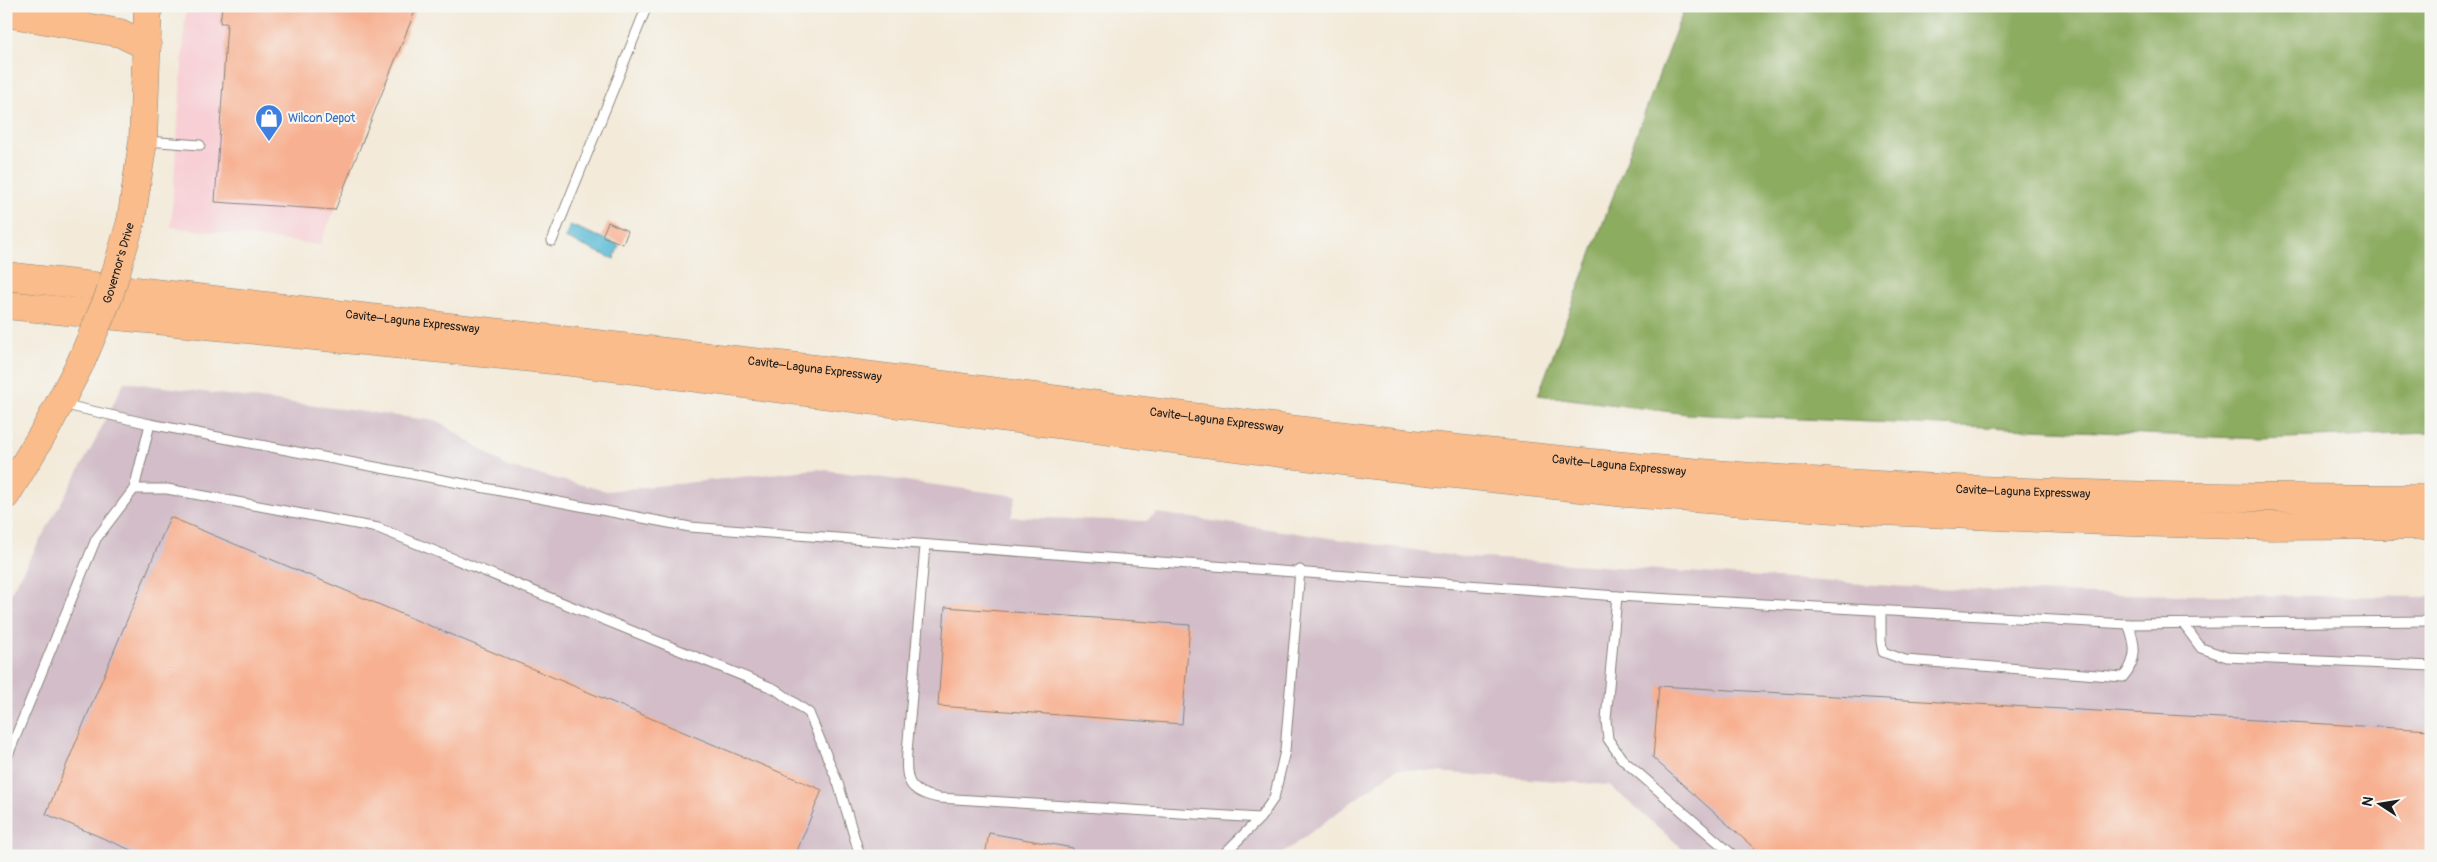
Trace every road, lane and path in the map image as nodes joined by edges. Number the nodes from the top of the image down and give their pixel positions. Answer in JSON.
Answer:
{"nodes":[{"id":1,"x":148,"y":6,"type":"edge"},
{"id":2,"x":647,"y":6,"type":"edge"},
{"id":3,"x":6,"y":13,"type":"edge"},
{"id":4,"x":6,"y":30,"type":"edge"},
{"id":5,"x":147,"y":46,"type":"junction"},
{"id":6,"x":143,"y":141,"type":"junction"},
{"id":7,"x":200,"y":145,"type":"dead end"},
{"id":8,"x":552,"y":241,"type":"dead end"},
{"id":9,"x":6,"y":276,"type":"edge"},
{"id":10,"x":6,"y":305,"type":"edge"},
{"id":11,"x":60,"y":404,"type":"junction"},
{"id":12,"x":150,"y":424,"type":"junction"},
{"id":13,"x":134,"y":489,"type":"junction"},
{"id":14,"x":6,"y":495,"type":"edge"},
{"id":15,"x":2431,"y":498,"type":"edge"},
{"id":16,"x":2431,"y":525,"type":"edge"},
{"id":17,"x":925,"y":546,"type":"junction"},
{"id":18,"x":1300,"y":570,"type":"junction"},
{"id":19,"x":1617,"y":596,"type":"junction"},
{"id":20,"x":1881,"y":610,"type":"junction"},
{"id":21,"x":2431,"y":621,"type":"edge"},
{"id":22,"x":2128,"y":624,"type":"junction"},
{"id":23,"x":2184,"y":625,"type":"junction"},
{"id":24,"x":2431,"y":666,"type":"edge"},
{"id":25,"x":6,"y":760,"type":"edge"},
{"id":26,"x":1260,"y":818,"type":"junction"},
{"id":27,"x":860,"y":856,"type":"edge"},
{"id":28,"x":1222,"y":856,"type":"edge"},
{"id":29,"x":1734,"y":856,"type":"edge"}],
"edges":[{"from":1,"to":5,"type":"main road","name":"Governor's Drive"},
{"from":2,"to":8,"type":"lane"},
{"from":3,"to":5,"type":"main road"},
{"from":4,"to":5,"type":"main road"},
{"from":5,"to":6,"type":"main road","name":"Governor's Drive"},
{"from":6,"to":7,"type":"lane"},
{"from":6,"to":11,"type":"main road","name":"Governor's Drive","bridge":true},
{"from":9,"to":15,"type":"main road","name":"Cavite–Laguna Expressway"},
{"from":10,"to":16,"type":"main road","name":"Cavite–Laguna Expressway"},
{"from":11,"to":12,"type":"lane"},
{"from":11,"to":14,"type":"main road","name":"Governor's Drive"},
{"from":12,"to":13,"type":"lane"},
{"from":12,"to":17,"type":"lane"},
{"from":13,"to":25,"type":"lane"},
{"from":13,"to":27,"type":"lane"},
{"from":17,"to":18,"type":"lane"},
{"from":17,"to":26,"type":"lane"},
{"from":18,"to":19,"type":"lane"},
{"from":18,"to":26,"type":"lane"},
{"from":19,"to":20,"type":"lane"},
{"from":19,"to":29,"type":"lane"},
{"from":20,"to":22,"type":"lane"},
{"from":20,"to":22,"type":"lane"},
{"from":21,"to":23,"type":"lane"},
{"from":22,"to":23,"type":"lane"},
{"from":23,"to":24,"type":"lane"},
{"from":26,"to":28,"type":"lane"}]}
